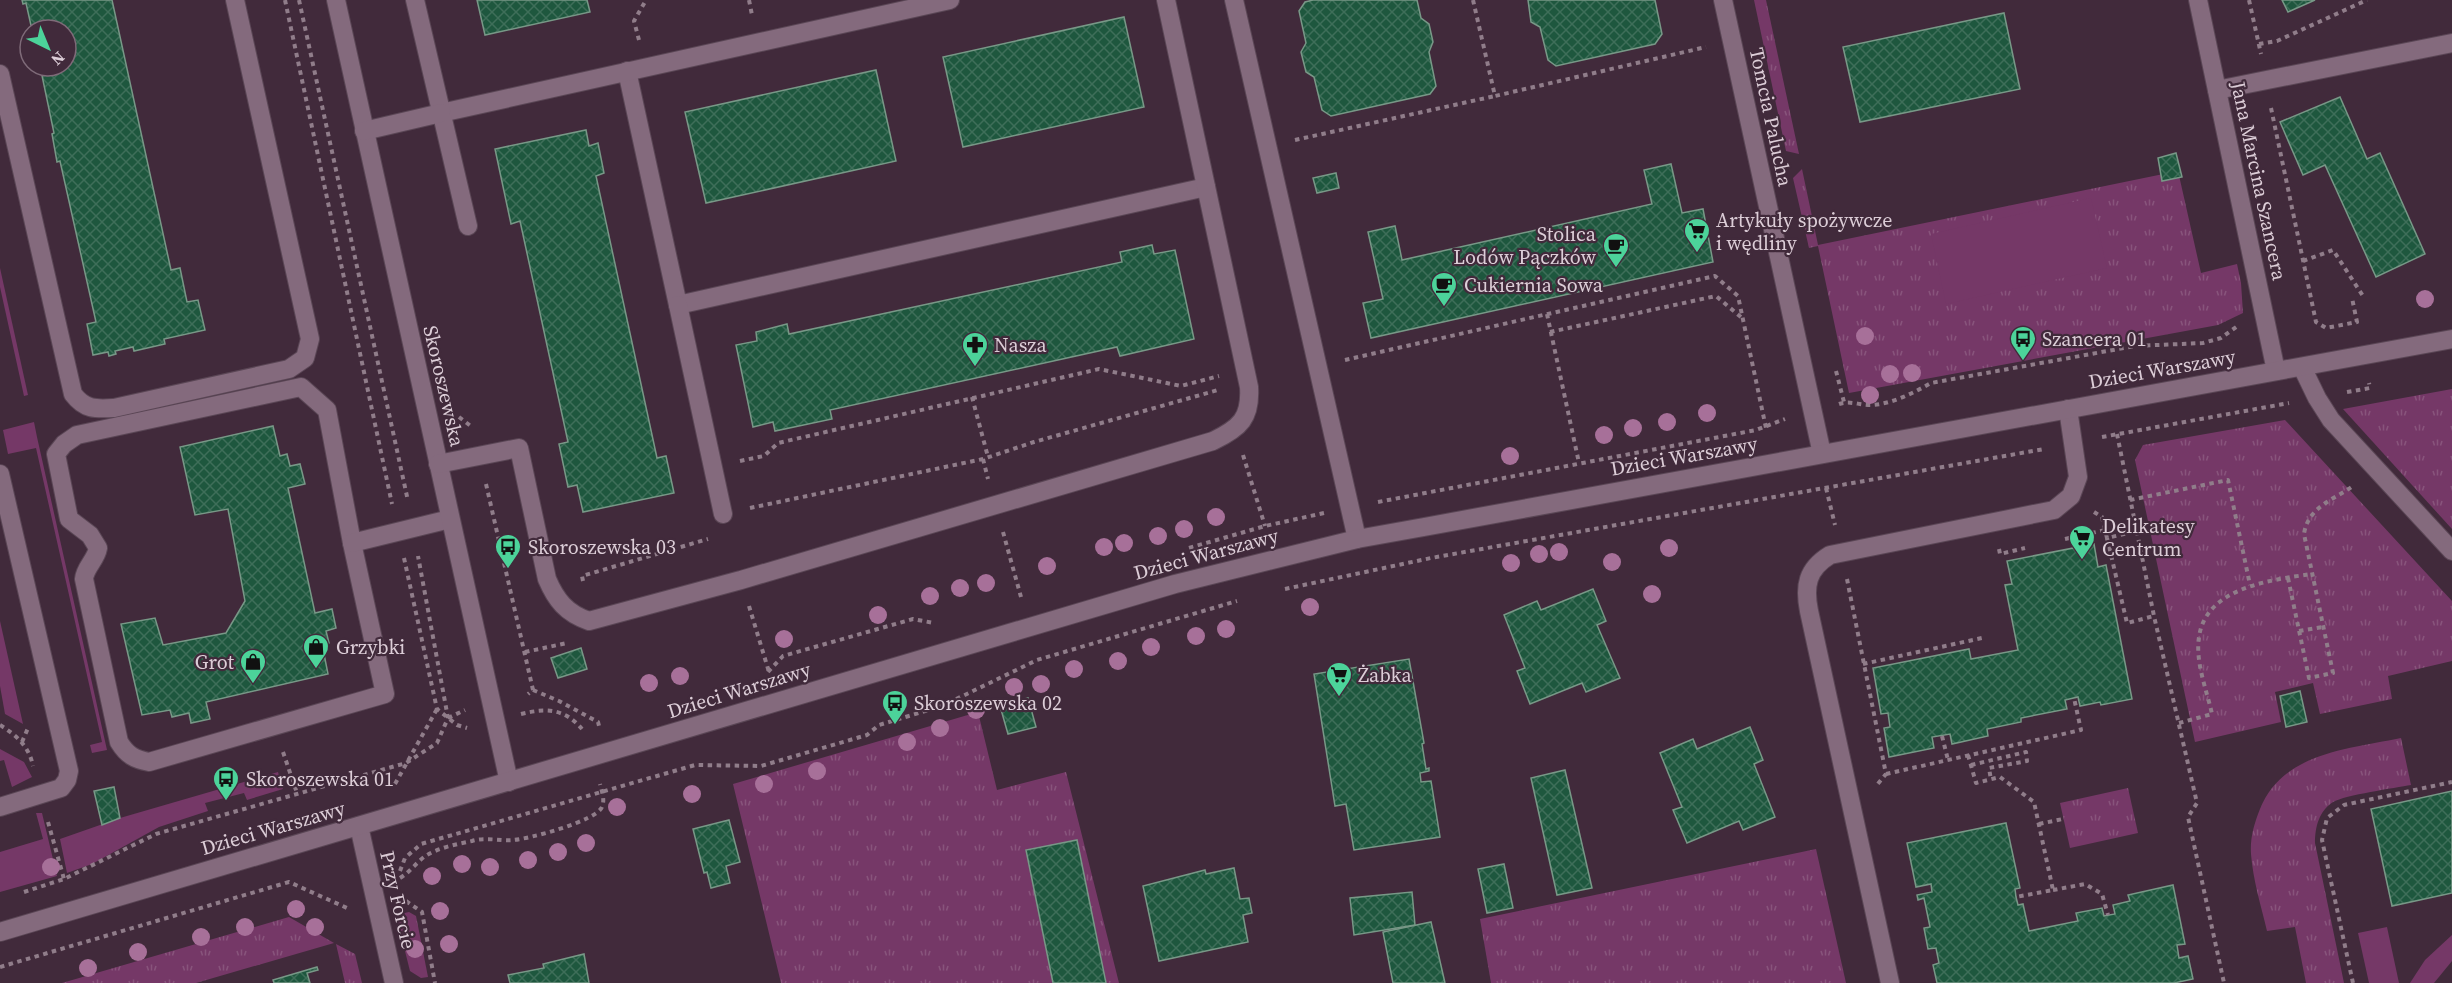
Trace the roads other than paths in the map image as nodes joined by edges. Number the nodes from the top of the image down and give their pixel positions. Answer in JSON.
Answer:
{"nodes":[{"id":1,"x":235,"y":0,"type":"edge"},
{"id":2,"x":336,"y":0,"type":"edge"},
{"id":3,"x":415,"y":0,"type":"edge"},
{"id":4,"x":950,"y":0,"type":"edge"},
{"id":5,"x":1166,"y":0,"type":"edge"},
{"id":6,"x":1234,"y":0,"type":"edge"},
{"id":7,"x":1723,"y":0,"type":"edge"},
{"id":8,"x":2198,"y":0,"type":"edge"},
{"id":9,"x":2452,"y":43,"type":"edge"},
{"id":10,"x":627,"y":71,"type":"junction"},
{"id":11,"x":0,"y":74,"type":"edge"},
{"id":12,"x":2217,"y":90,"type":"junction"},
{"id":13,"x":441,"y":112,"type":"junction"},
{"id":14,"x":364,"y":132,"type":"junction"},
{"id":15,"x":1206,"y":187,"type":"junction"},
{"id":16,"x":468,"y":226,"type":"dead end"},
{"id":17,"x":678,"y":305,"type":"junction"},
{"id":18,"x":2452,"y":339,"type":"edge"},
{"id":19,"x":2302,"y":367,"type":"junction"},
{"id":20,"x":2276,"y":371,"type":"junction"},
{"id":21,"x":2068,"y":409,"type":"junction"},
{"id":22,"x":1822,"y":454,"type":"junction"},
{"id":23,"x":438,"y":464,"type":"junction"},
{"id":24,"x":0,"y":474,"type":"edge"},
{"id":25,"x":723,"y":514,"type":"road end"},
{"id":26,"x":450,"y":519,"type":"junction"},
{"id":27,"x":1357,"y":539,"type":"junction"},
{"id":28,"x":352,"y":543,"type":"junction"},
{"id":29,"x":2452,"y":551,"type":"edge"},
{"id":30,"x":509,"y":782,"type":"junction"},
{"id":31,"x":0,"y":807,"type":"edge"},
{"id":32,"x":366,"y":824,"type":"junction"},
{"id":33,"x":0,"y":932,"type":"edge"},
{"id":34,"x":394,"y":983,"type":"edge"},
{"id":35,"x":1890,"y":983,"type":"edge"}],
"edges":[{"from":1,"to":11,"type":"street"},
{"from":2,"to":14,"type":"street","name":"Skoroszewska"},
{"from":3,"to":13,"type":"street"},
{"from":4,"to":10,"type":"street"},
{"from":5,"to":15,"type":"street"},
{"from":6,"to":27,"type":"street"},
{"from":7,"to":22,"type":"street","name":"Tomcia Palucha"},
{"from":8,"to":12,"type":"street","name":"Jana Marcina Szancera"},
{"from":9,"to":12,"type":"street"},
{"from":10,"to":13,"type":"street"},
{"from":10,"to":17,"type":"street"},
{"from":12,"to":20,"type":"street","name":"Jana Marcina Szancera"},
{"from":13,"to":14,"type":"street"},
{"from":13,"to":16,"type":"street"},
{"from":14,"to":23,"type":"street","name":"Skoroszewska"},
{"from":15,"to":17,"type":"street"},
{"from":15,"to":23,"type":"street"},
{"from":17,"to":25,"type":"street"},
{"from":18,"to":19,"type":"street","name":"Dzieci Warszawy"},
{"from":19,"to":20,"type":"street","name":"Dzieci Warszawy"},
{"from":19,"to":29,"type":"street"},
{"from":20,"to":21,"type":"street","name":"Dzieci Warszawy"},
{"from":21,"to":22,"type":"street","name":"Dzieci Warszawy"},
{"from":21,"to":35,"type":"street"},
{"from":22,"to":27,"type":"street","name":"Dzieci Warszawy"},
{"from":23,"to":26,"type":"street","name":"Skoroszewska"},
{"from":24,"to":31,"type":"street"},
{"from":26,"to":28,"type":"street"},
{"from":26,"to":30,"type":"street","name":"Skoroszewska"},
{"from":27,"to":30,"type":"street","name":"Dzieci Warszawy"},
{"from":28,"to":28,"type":"street"},
{"from":30,"to":32,"type":"street","name":"Dzieci Warszawy"},
{"from":32,"to":33,"type":"street","name":"Dzieci Warszawy"},
{"from":32,"to":34,"type":"street","name":"Przy Forcie"}]}
